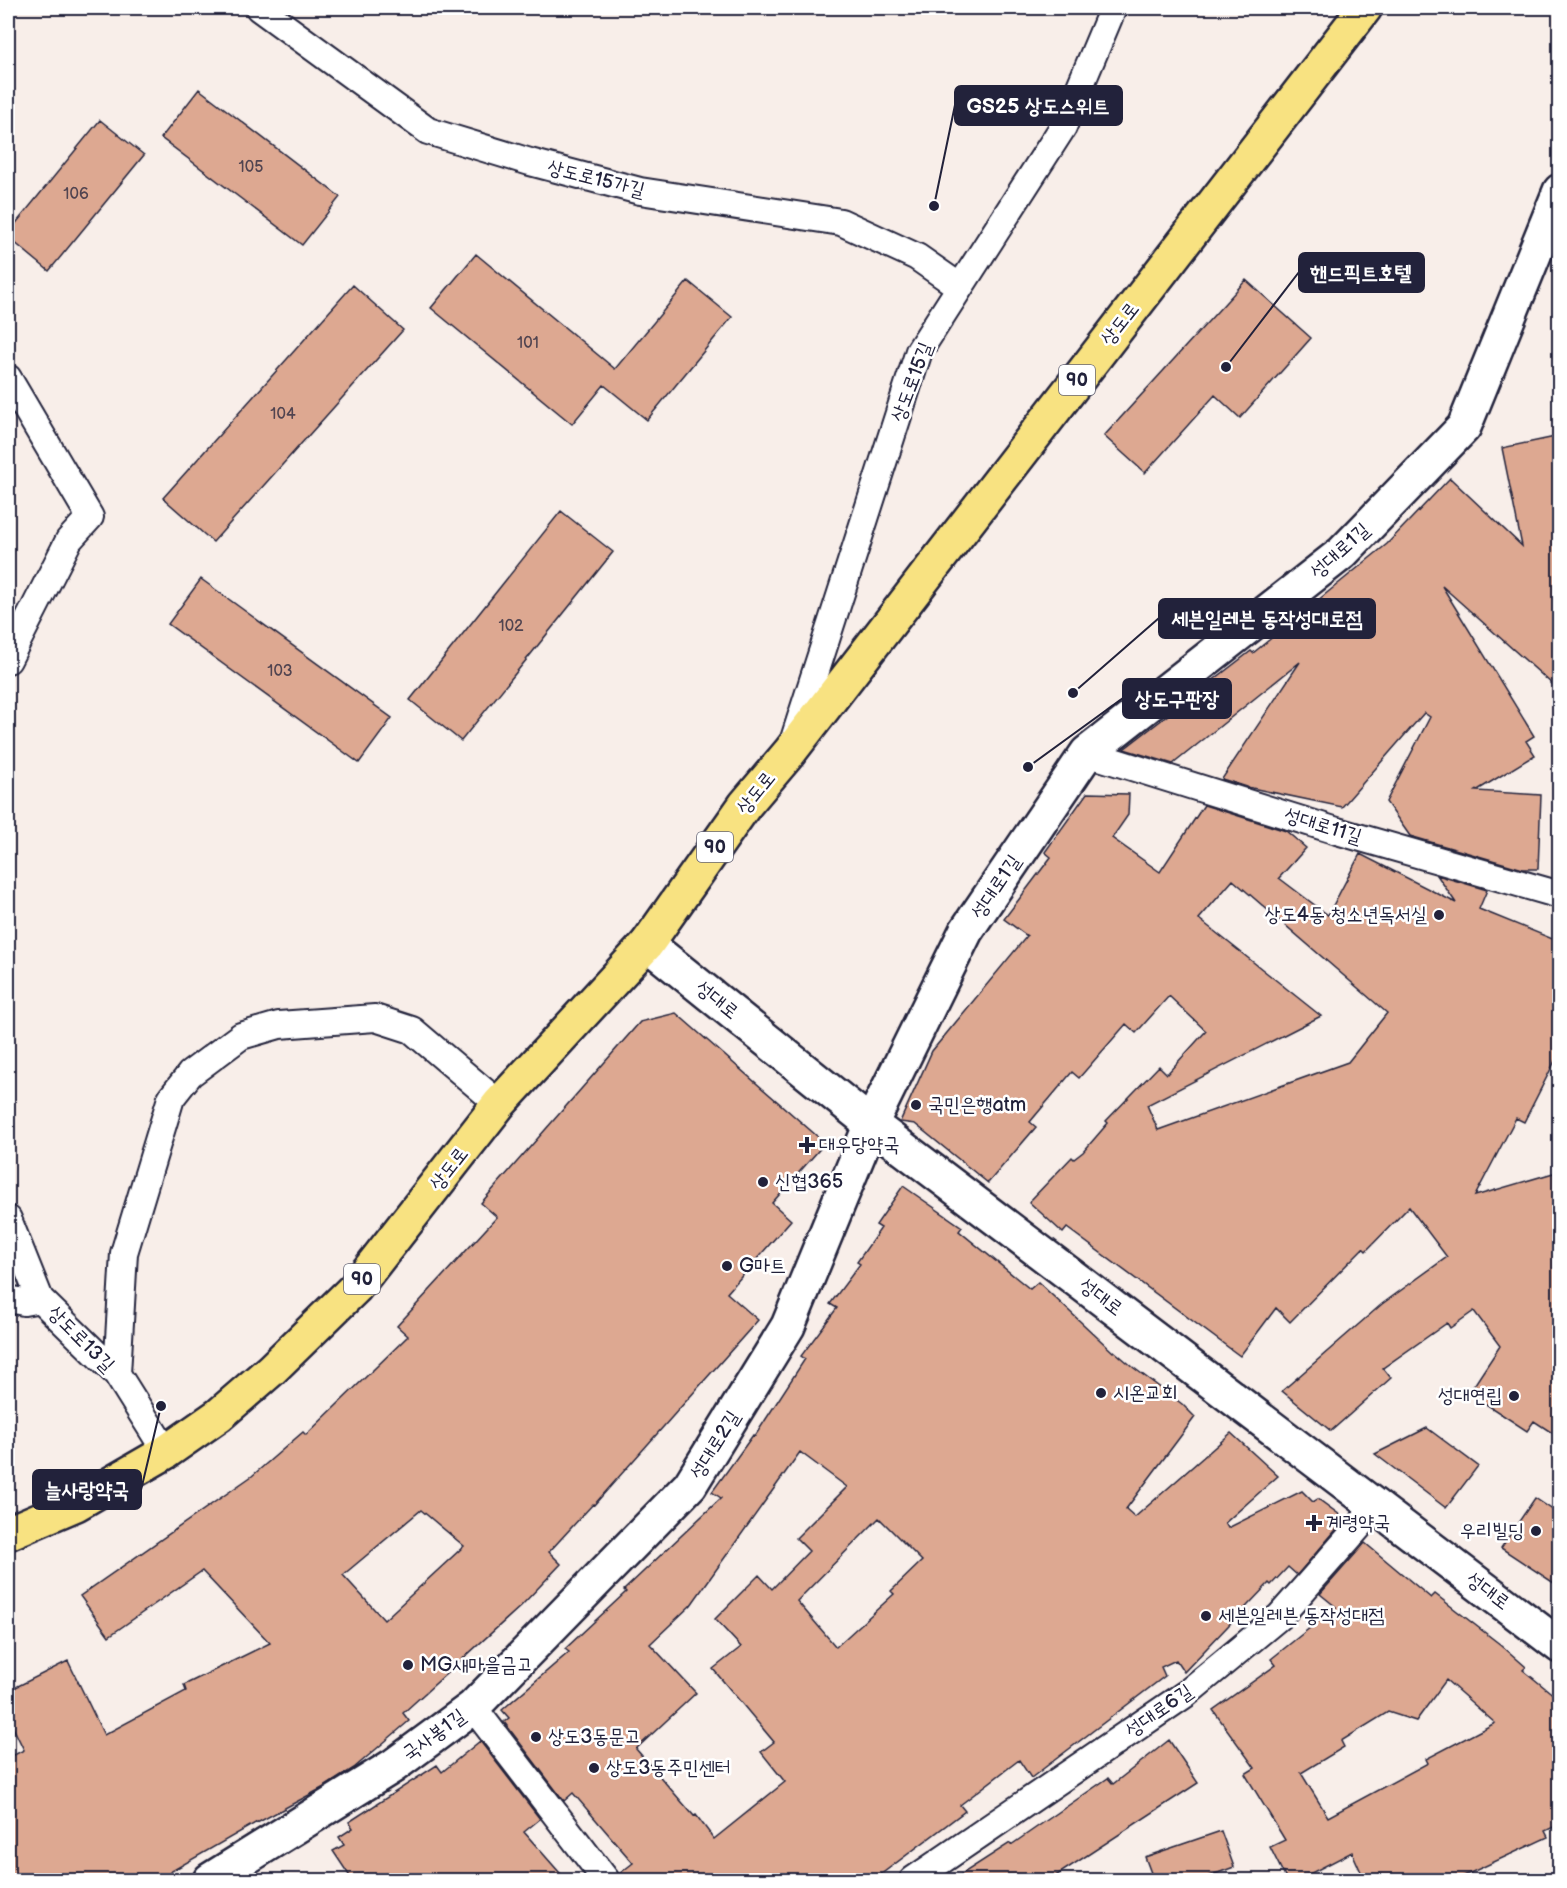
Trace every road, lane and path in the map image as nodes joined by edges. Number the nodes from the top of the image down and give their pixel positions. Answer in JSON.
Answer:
{"nodes":[{"id":1,"x":258,"y":8,"type":"edge"},
{"id":2,"x":1113,"y":8,"type":"edge"},
{"id":3,"x":1365,"y":8,"type":"edge"},
{"id":4,"x":1560,"y":191,"type":"edge"},
{"id":5,"x":960,"y":287,"type":"junction"},
{"id":6,"x":8,"y":378,"type":"edge"},
{"id":7,"x":8,"y":660,"type":"edge"},
{"id":8,"x":789,"y":753,"type":"junction"},
{"id":9,"x":1087,"y":753,"type":"junction"},
{"id":10,"x":1560,"y":895,"type":"edge"},
{"id":11,"x":646,"y":944,"type":"junction"},
{"id":12,"x":499,"y":1104,"type":"junction"},
{"id":13,"x":871,"y":1124,"type":"junction"},
{"id":14,"x":8,"y":1220,"type":"edge"},
{"id":15,"x":8,"y":1299,"type":"edge"},
{"id":16,"x":40,"y":1299,"type":"junction"},
{"id":17,"x":117,"y":1374,"type":"junction"},
{"id":18,"x":166,"y":1452,"type":"junction"},
{"id":19,"x":1377,"y":1506,"type":"junction"},
{"id":20,"x":8,"y":1533,"type":"edge"},
{"id":21,"x":1560,"y":1646,"type":"edge"},
{"id":22,"x":473,"y":1707,"type":"junction"},
{"id":23,"x":210,"y":1881,"type":"edge"},
{"id":24,"x":606,"y":1881,"type":"edge"},
{"id":25,"x":912,"y":1881,"type":"edge"}],
"edges":[{"from":1,"to":5,"type":"street","name":"상도로15가길"},
{"from":2,"to":5,"type":"street","name":"상도로15길"},
{"from":3,"to":8,"type":"main road","name":"상도로","number":"90"},
{"from":4,"to":9,"type":"street","name":"성대로1길"},
{"from":5,"to":8,"type":"street","name":"상도로15길"},
{"from":6,"to":7,"type":"street"},
{"from":8,"to":11,"type":"main road","name":"상도로","number":"90"},
{"from":9,"to":10,"type":"street","name":"성대로11길"},
{"from":9,"to":13,"type":"street","name":"성대로1길"},
{"from":11,"to":12,"type":"main road","name":"상도로","number":"90"},
{"from":11,"to":13,"type":"street","name":"성대로"},
{"from":12,"to":17,"type":"street"},
{"from":12,"to":18,"type":"main road","name":"상도로","number":"90"},
{"from":13,"to":19,"type":"street","name":"성대로"},
{"from":13,"to":22,"type":"street","name":"성대로2길"},
{"from":14,"to":16,"type":"street","name":"상도로13길"},
{"from":15,"to":16,"type":"street"},
{"from":16,"to":17,"type":"street","name":"상도로13길"},
{"from":17,"to":18,"type":"street","name":"상도로13길"},
{"from":18,"to":20,"type":"main road","name":"상도로","number":"90"},
{"from":19,"to":21,"type":"street","name":"성대로"},
{"from":19,"to":25,"type":"street","name":"성대로6길"},
{"from":22,"to":23,"type":"street","name":"국사봉1길"},
{"from":22,"to":24,"type":"street","name":"국사봉1길"}]}
